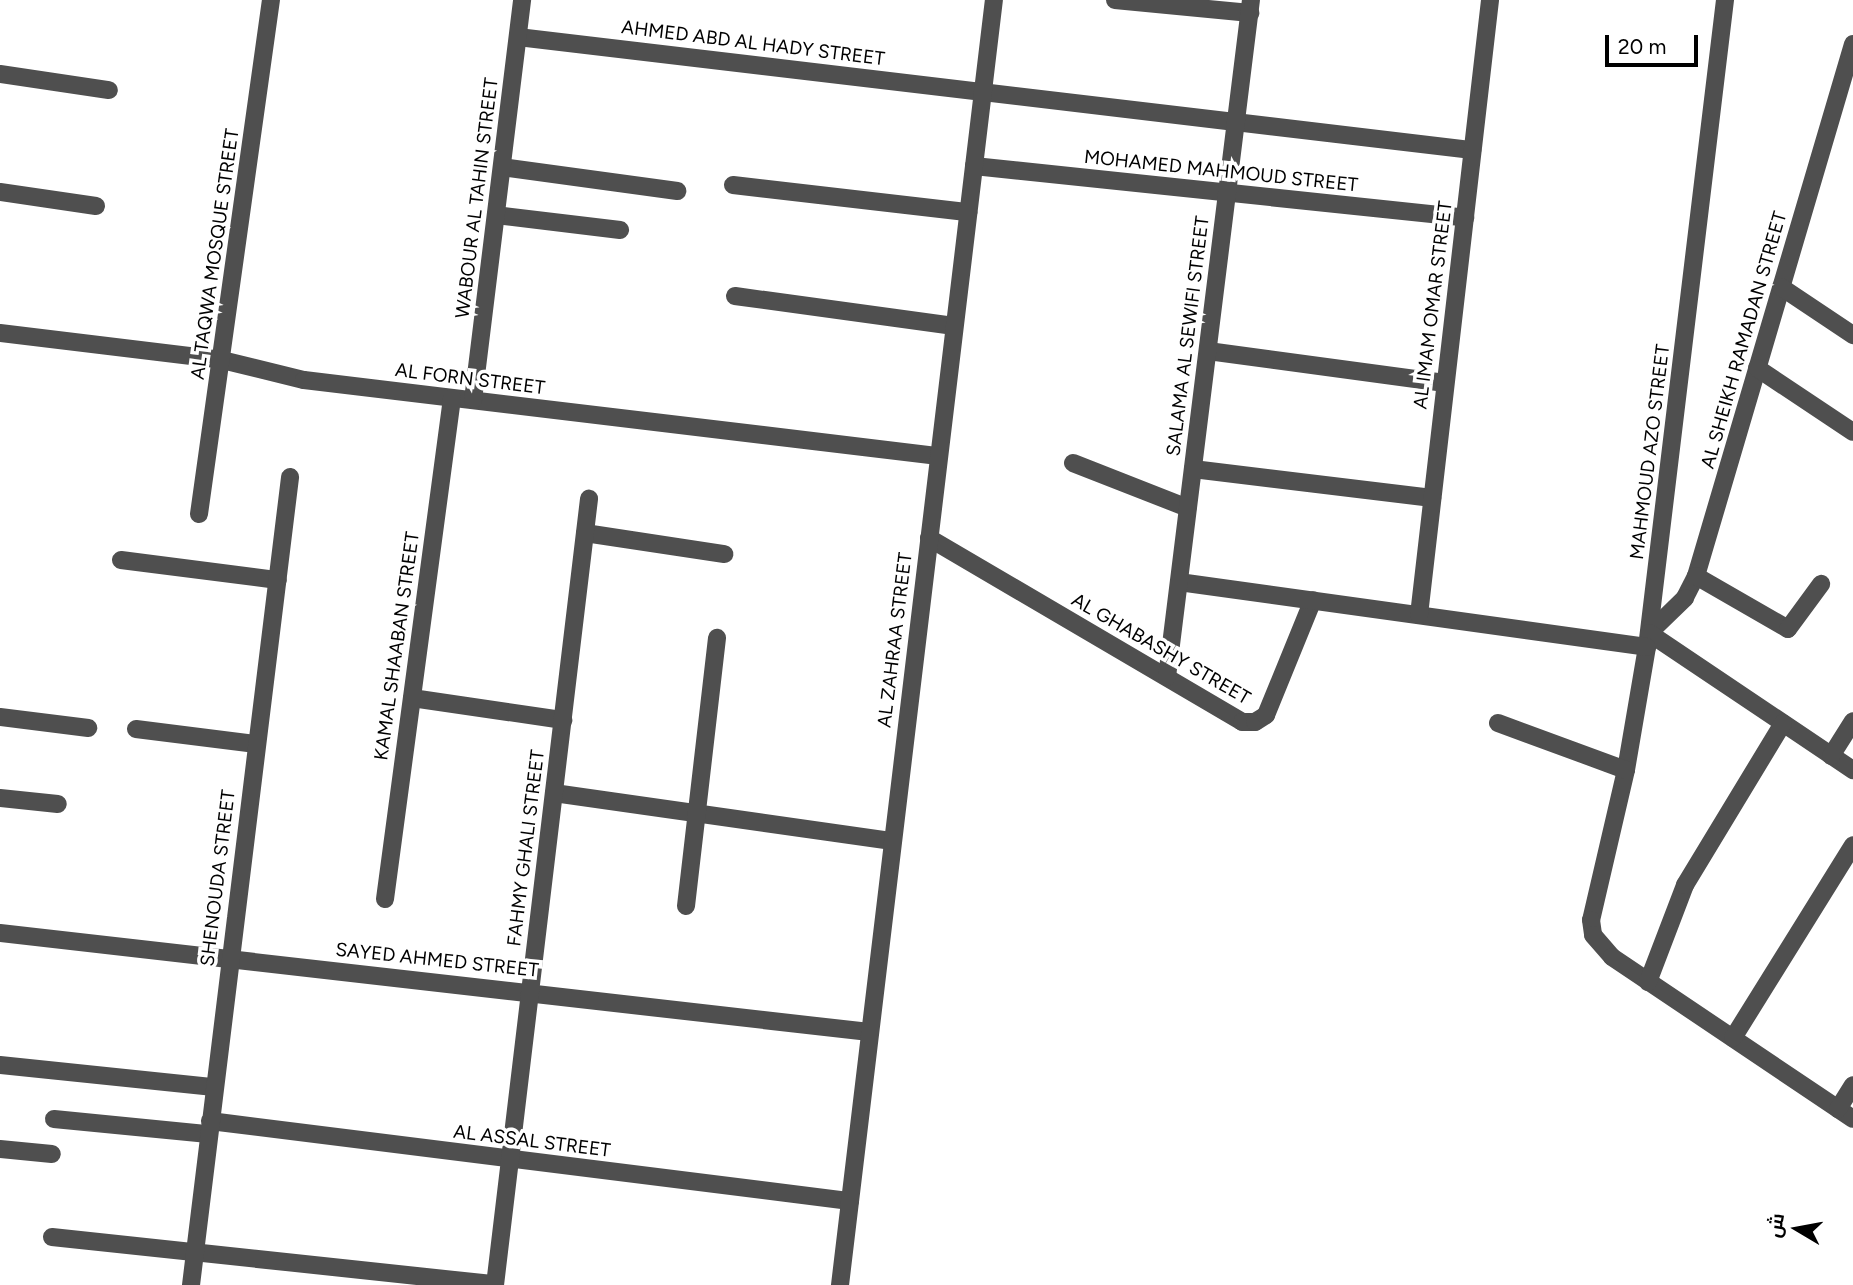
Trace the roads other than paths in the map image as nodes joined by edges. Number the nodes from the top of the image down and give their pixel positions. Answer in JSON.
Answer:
{"nodes":[{"id":1,"x":271,"y":0,"type":"edge"},
{"id":2,"x":522,"y":0,"type":"edge"},
{"id":3,"x":994,"y":0,"type":"edge"},
{"id":4,"x":1115,"y":0,"type":"edge"},
{"id":5,"x":1490,"y":0,"type":"edge"},
{"id":6,"x":1725,"y":0,"type":"edge"},
{"id":7,"x":1250,"y":6,"type":"edge"},
{"id":8,"x":518,"y":37,"type":"junction"},
{"id":9,"x":1853,"y":44,"type":"edge"},
{"id":10,"x":0,"y":74,"type":"edge"},
{"id":11,"x":109,"y":90,"type":"dead end"},
{"id":12,"x":983,"y":92,"type":"junction"},
{"id":13,"x":1846,"y":95,"type":"edge"},
{"id":14,"x":1236,"y":122,"type":"junction"},
{"id":15,"x":1472,"y":150,"type":"junction"},
{"id":16,"x":974,"y":166,"type":"junction"},
{"id":17,"x":502,"y":167,"type":"junction"},
{"id":18,"x":733,"y":185,"type":"dead end"},
{"id":19,"x":677,"y":191,"type":"dead end"},
{"id":20,"x":0,"y":192,"type":"edge"},
{"id":21,"x":1227,"y":193,"type":"junction"},
{"id":22,"x":96,"y":206,"type":"dead end"},
{"id":23,"x":968,"y":212,"type":"junction"},
{"id":24,"x":496,"y":215,"type":"junction"},
{"id":25,"x":1465,"y":218,"type":"junction"},
{"id":26,"x":620,"y":230,"type":"dead end"},
{"id":27,"x":1781,"y":287,"type":"junction"},
{"id":28,"x":735,"y":296,"type":"dead end"},
{"id":29,"x":954,"y":326,"type":"junction"},
{"id":30,"x":0,"y":332,"type":"edge"},
{"id":31,"x":1853,"y":335,"type":"edge"},
{"id":32,"x":1208,"y":351,"type":"junction"},
{"id":33,"x":222,"y":360,"type":"junction"},
{"id":34,"x":1757,"y":368,"type":"junction"},
{"id":35,"x":1446,"y":383,"type":"junction"},
{"id":36,"x":452,"y":398,"type":"junction"},
{"id":37,"x":473,"y":400,"type":"junction"},
{"id":38,"x":1853,"y":432,"type":"edge"},
{"id":39,"x":938,"y":456,"type":"junction"},
{"id":40,"x":1073,"y":463,"type":"dead end"},
{"id":41,"x":1193,"y":469,"type":"junction"},
{"id":42,"x":290,"y":477,"type":"dead end"},
{"id":43,"x":1432,"y":498,"type":"junction"},
{"id":44,"x":589,"y":499,"type":"dead end"},
{"id":45,"x":1188,"y":508,"type":"junction"},
{"id":46,"x":199,"y":514,"type":"dead end"},
{"id":47,"x":585,"y":533,"type":"junction"},
{"id":48,"x":929,"y":538,"type":"junction"},
{"id":49,"x":724,"y":554,"type":"dead end"},
{"id":50,"x":121,"y":560,"type":"dead end"},
{"id":51,"x":1696,"y":576,"type":"junction"},
{"id":52,"x":278,"y":580,"type":"junction"},
{"id":53,"x":1179,"y":582,"type":"junction"},
{"id":54,"x":1821,"y":584,"type":"dead end"},
{"id":55,"x":1313,"y":600,"type":"junction"},
{"id":56,"x":1419,"y":615,"type":"junction"},
{"id":57,"x":717,"y":638,"type":"dead end"},
{"id":58,"x":1648,"y":640,"type":"junction"},
{"id":59,"x":1167,"y":677,"type":"junction"},
{"id":60,"x":412,"y":698,"type":"junction"},
{"id":61,"x":0,"y":717,"type":"edge"},
{"id":62,"x":563,"y":720,"type":"junction"},
{"id":63,"x":1853,"y":721,"type":"edge"},
{"id":64,"x":1498,"y":723,"type":"dead end"},
{"id":65,"x":1783,"y":723,"type":"junction"},
{"id":66,"x":88,"y":728,"type":"dead end"},
{"id":67,"x":136,"y":729,"type":"dead end"},
{"id":68,"x":256,"y":744,"type":"junction"},
{"id":69,"x":1831,"y":755,"type":"junction"},
{"id":70,"x":1626,"y":770,"type":"junction"},
{"id":71,"x":1853,"y":770,"type":"edge"},
{"id":72,"x":554,"y":793,"type":"junction"},
{"id":73,"x":0,"y":798,"type":"edge"},
{"id":74,"x":58,"y":804,"type":"dead end"},
{"id":75,"x":696,"y":814,"type":"junction"},
{"id":76,"x":891,"y":841,"type":"junction"},
{"id":77,"x":1853,"y":845,"type":"edge"},
{"id":78,"x":385,"y":899,"type":"dead end"},
{"id":79,"x":686,"y":906,"type":"dead end"},
{"id":80,"x":0,"y":933,"type":"edge"},
{"id":81,"x":229,"y":958,"type":"junction"},
{"id":82,"x":1648,"y":982,"type":"junction"},
{"id":83,"x":531,"y":992,"type":"junction"},
{"id":84,"x":869,"y":1032,"type":"junction"},
{"id":85,"x":1733,"y":1038,"type":"junction"},
{"id":86,"x":0,"y":1065,"type":"edge"},
{"id":87,"x":1853,"y":1085,"type":"edge"},
{"id":88,"x":214,"y":1087,"type":"junction"},
{"id":89,"x":1838,"y":1109,"type":"junction"},
{"id":90,"x":54,"y":1119,"type":"dead end"},
{"id":91,"x":1853,"y":1119,"type":"edge"},
{"id":92,"x":209,"y":1128,"type":"junction"},
{"id":93,"x":0,"y":1149,"type":"edge"},
{"id":94,"x":52,"y":1154,"type":"dead end"},
{"id":95,"x":510,"y":1159,"type":"junction"},
{"id":96,"x":850,"y":1201,"type":"junction"},
{"id":97,"x":52,"y":1237,"type":"dead end"},
{"id":98,"x":195,"y":1251,"type":"junction"},
{"id":99,"x":495,"y":1284,"type":"edge"},
{"id":100,"x":191,"y":1285,"type":"edge"},
{"id":101,"x":841,"y":1285,"type":"edge"}],
"edges":[{"from":1,"to":33,"type":"street","name":"AL TAQWA MOSQUE STREET"},
{"from":2,"to":8,"type":"street","name":"WABOUR AL TAHIN STREET"},
{"from":3,"to":12,"type":"street","name":"AL ZAHRAA STREET"},
{"from":4,"to":7,"type":"street"},
{"from":5,"to":15,"type":"street","name":"AL IMAM OMAR STREET"},
{"from":6,"to":58,"type":"street","name":"MAHMOUD AZO STREET"},
{"from":7,"to":14,"type":"street","name":"SALAMA AL SEWIFI STREET"},
{"from":8,"to":12,"type":"street","name":"AHMED ABD AL HADY STREET"},
{"from":8,"to":17,"type":"street","name":"WABOUR AL TAHIN STREET"},
{"from":9,"to":13,"type":"street","name":"AL SHEIKH RAMADAN STREET"},
{"from":10,"to":11,"type":"street"},
{"from":12,"to":14,"type":"street","name":"AHMED ABD AL HADY STREET"},
{"from":12,"to":16,"type":"street","name":"AL ZAHRAA STREET"},
{"from":13,"to":27,"type":"street","name":"AL SHEIKH RAMADAN STREET"},
{"from":14,"to":15,"type":"street","name":"AHMED ABD AL HADY STREET"},
{"from":14,"to":21,"type":"street","name":"SALAMA AL SEWIFI STREET"},
{"from":15,"to":25,"type":"street","name":"AL IMAM OMAR STREET"},
{"from":16,"to":21,"type":"street","name":"MOHAMED MAHMOUD STREET"},
{"from":16,"to":23,"type":"street","name":"AL ZAHRAA STREET"},
{"from":17,"to":19,"type":"street"},
{"from":17,"to":24,"type":"street","name":"WABOUR AL TAHIN STREET"},
{"from":18,"to":23,"type":"street"},
{"from":20,"to":22,"type":"street"},
{"from":21,"to":25,"type":"street","name":"MOHAMED MAHMOUD STREET"},
{"from":21,"to":32,"type":"street","name":"SALAMA AL SEWIFI STREET"},
{"from":23,"to":29,"type":"street","name":"AL ZAHRAA STREET"},
{"from":24,"to":26,"type":"street"},
{"from":24,"to":37,"type":"street","name":"WABOUR AL TAHIN STREET"},
{"from":25,"to":35,"type":"street","name":"AL IMAM OMAR STREET"},
{"from":27,"to":31,"type":"street"},
{"from":27,"to":34,"type":"street","name":"AL SHEIKH RAMADAN STREET"},
{"from":28,"to":29,"type":"street"},
{"from":29,"to":39,"type":"street","name":"AL ZAHRAA STREET"},
{"from":30,"to":33,"type":"street","name":"AL FORN STREET"},
{"from":32,"to":35,"type":"street"},
{"from":32,"to":41,"type":"street","name":"SALAMA AL SEWIFI STREET"},
{"from":33,"to":36,"type":"street","name":"AL FORN STREET"},
{"from":33,"to":46,"type":"street","name":"AL TAQWA MOSQUE STREET"},
{"from":34,"to":38,"type":"street"},
{"from":34,"to":51,"type":"street","name":"AL SHEIKH RAMADAN STREET"},
{"from":35,"to":43,"type":"street","name":"AL IMAM OMAR STREET"},
{"from":36,"to":37,"type":"street","name":"AL FORN STREET"},
{"from":36,"to":60,"type":"street","name":"KAMAL SHAABAN STREET"},
{"from":37,"to":39,"type":"street","name":"AL FORN STREET"},
{"from":39,"to":48,"type":"street","name":"AL ZAHRAA STREET"},
{"from":40,"to":45,"type":"street"},
{"from":41,"to":43,"type":"street"},
{"from":41,"to":45,"type":"street","name":"SALAMA AL SEWIFI STREET"},
{"from":42,"to":52,"type":"street","name":"SHENOUDA STREET"},
{"from":43,"to":56,"type":"street","name":"AL IMAM OMAR STREET"},
{"from":44,"to":47,"type":"street","name":"FAHMY GHALI STREET"},
{"from":45,"to":53,"type":"street","name":"SALAMA AL SEWIFI STREET"},
{"from":47,"to":49,"type":"street"},
{"from":47,"to":62,"type":"street","name":"FAHMY GHALI STREET"},
{"from":48,"to":59,"type":"street","name":"AL GHABASHY STREET"},
{"from":48,"to":76,"type":"street","name":"AL ZAHRAA STREET"},
{"from":50,"to":52,"type":"street"},
{"from":51,"to":54,"type":"street"},
{"from":51,"to":58,"type":"street","name":"AL SHEIKH RAMADAN STREET"},
{"from":52,"to":68,"type":"street","name":"SHENOUDA STREET"},
{"from":53,"to":55,"type":"street"},
{"from":53,"to":59,"type":"street","name":"SALAMA AL SEWIFI STREET"},
{"from":55,"to":56,"type":"street"},
{"from":55,"to":59,"type":"street","name":"AL GHABASHY STREET"},
{"from":56,"to":58,"type":"street"},
{"from":57,"to":75,"type":"street"},
{"from":58,"to":65,"type":"street"},
{"from":58,"to":70,"type":"street","name":"MAHMOUD AZO STREET"},
{"from":60,"to":62,"type":"street"},
{"from":60,"to":78,"type":"street","name":"KAMAL SHAABAN STREET"},
{"from":61,"to":66,"type":"street"},
{"from":62,"to":72,"type":"street","name":"FAHMY GHALI STREET"},
{"from":63,"to":69,"type":"street"},
{"from":64,"to":70,"type":"street"},
{"from":65,"to":69,"type":"street"},
{"from":65,"to":82,"type":"street"},
{"from":67,"to":68,"type":"street"},
{"from":68,"to":81,"type":"street","name":"SHENOUDA STREET"},
{"from":69,"to":71,"type":"street"},
{"from":70,"to":82,"type":"street","name":"MAHMOUD AZO STREET"},
{"from":72,"to":75,"type":"street"},
{"from":72,"to":83,"type":"street","name":"FAHMY GHALI STREET"},
{"from":73,"to":74,"type":"street"},
{"from":75,"to":76,"type":"street"},
{"from":75,"to":79,"type":"street"},
{"from":76,"to":84,"type":"street","name":"AL ZAHRAA STREET"},
{"from":77,"to":85,"type":"street"},
{"from":80,"to":81,"type":"street","name":"SAYED AHMED STREET"},
{"from":81,"to":83,"type":"street","name":"SAYED AHMED STREET"},
{"from":81,"to":88,"type":"street","name":"SHENOUDA STREET"},
{"from":82,"to":85,"type":"street"},
{"from":83,"to":84,"type":"street","name":"SAYED AHMED STREET"},
{"from":83,"to":95,"type":"street","name":"FAHMY GHALI STREET"},
{"from":84,"to":96,"type":"street","name":"AL ZAHRAA STREET"},
{"from":85,"to":89,"type":"street"},
{"from":86,"to":88,"type":"street"},
{"from":87,"to":89,"type":"street"},
{"from":88,"to":92,"type":"street","name":"SHENOUDA STREET"},
{"from":89,"to":91,"type":"street"},
{"from":90,"to":92,"type":"street","name":"AL ASSAL STREET"},
{"from":92,"to":95,"type":"street","name":"AL ASSAL STREET"},
{"from":92,"to":98,"type":"street","name":"SHENOUDA STREET"},
{"from":93,"to":94,"type":"street"},
{"from":95,"to":96,"type":"street","name":"AL ASSAL STREET"},
{"from":95,"to":99,"type":"street","name":"FAHMY GHALI STREET"},
{"from":96,"to":101,"type":"street","name":"AL ZAHRAA STREET"},
{"from":97,"to":98,"type":"street"},
{"from":98,"to":99,"type":"street"},
{"from":98,"to":100,"type":"street","name":"SHENOUDA STREET"}]}
